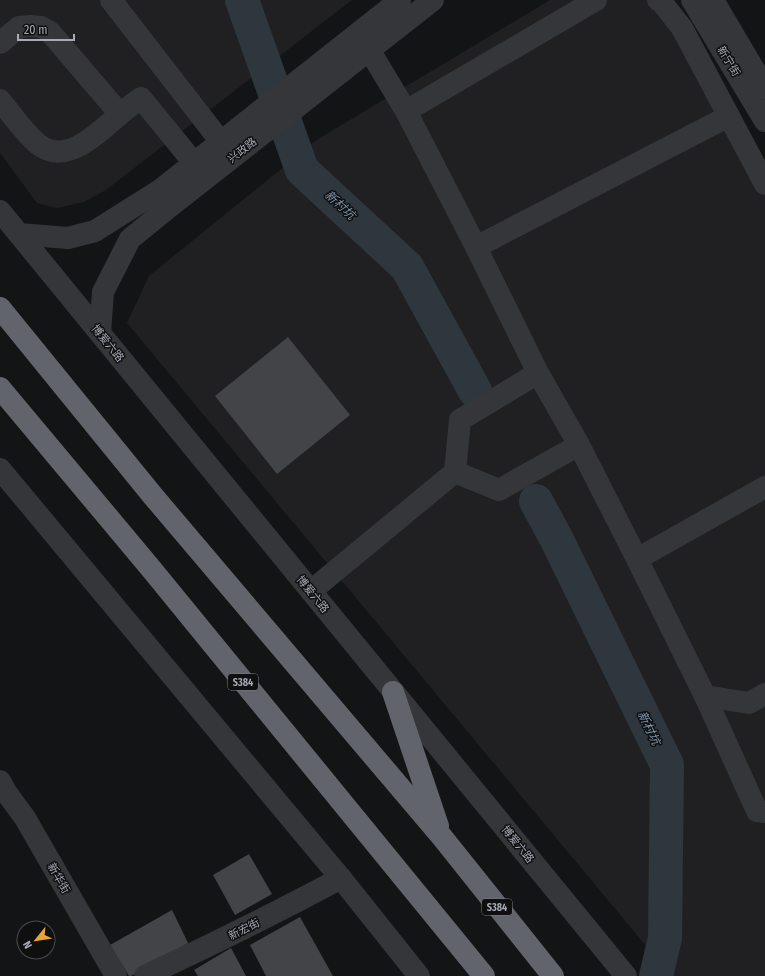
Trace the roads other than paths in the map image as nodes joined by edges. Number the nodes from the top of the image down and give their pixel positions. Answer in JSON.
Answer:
{"nodes":[{"id":1,"x":111,"y":0,"type":"edge"},
{"id":2,"x":400,"y":0,"type":"edge"},
{"id":3,"x":433,"y":0,"type":"edge"},
{"id":4,"x":596,"y":0,"type":"edge"},
{"id":5,"x":658,"y":0,"type":"edge"},
{"id":6,"x":692,"y":0,"type":"edge"},
{"id":7,"x":713,"y":0,"type":"edge"},
{"id":8,"x":364,"y":41,"type":"junction"},
{"id":9,"x":0,"y":43,"type":"edge"},
{"id":10,"x":765,"y":88,"type":"edge"},
{"id":11,"x":0,"y":100,"type":"edge"},
{"id":12,"x":406,"y":111,"type":"junction"},
{"id":13,"x":120,"y":114,"type":"junction"},
{"id":14,"x":729,"y":116,"type":"junction"},
{"id":15,"x":765,"y":121,"type":"edge"},
{"id":16,"x":224,"y":151,"type":"junction"},
{"id":17,"x":194,"y":163,"type":"junction"},
{"id":18,"x":765,"y":184,"type":"edge"},
{"id":19,"x":0,"y":211,"type":"edge"},
{"id":20,"x":19,"y":234,"type":"junction"},
{"id":21,"x":476,"y":247,"type":"junction"},
{"id":22,"x":0,"y":308,"type":"edge"},
{"id":23,"x":100,"y":333,"type":"junction"},
{"id":24,"x":538,"y":373,"type":"junction"},
{"id":25,"x":0,"y":388,"type":"edge"},
{"id":26,"x":579,"y":445,"type":"junction"},
{"id":27,"x":0,"y":469,"type":"edge"},
{"id":28,"x":455,"y":472,"type":"junction"},
{"id":29,"x":765,"y":487,"type":"edge"},
{"id":30,"x":637,"y":559,"type":"junction"},
{"id":31,"x":311,"y":591,"type":"junction"},
{"id":32,"x":393,"y":692,"type":"junction"},
{"id":33,"x":765,"y":694,"type":"edge"},
{"id":34,"x":706,"y":696,"type":"junction"},
{"id":35,"x":0,"y":781,"type":"edge"},
{"id":36,"x":765,"y":812,"type":"edge"},
{"id":37,"x":442,"y":837,"type":"junction"},
{"id":38,"x":341,"y":878,"type":"junction"},
{"id":39,"x":116,"y":976,"type":"edge"},
{"id":40,"x":145,"y":976,"type":"edge"},
{"id":41,"x":420,"y":976,"type":"edge"},
{"id":42,"x":484,"y":976,"type":"edge"},
{"id":43,"x":553,"y":976,"type":"edge"},
{"id":44,"x":626,"y":976,"type":"edge"}],
"edges":[{"from":1,"to":16,"type":"street"},
{"from":2,"to":8,"type":"street","name":"兴政路"},
{"from":3,"to":8,"type":"street","name":"兴政路"},
{"from":4,"to":12,"type":"street"},
{"from":5,"to":14,"type":"street"},
{"from":6,"to":15,"type":"street","name":"新宁街"},
{"from":7,"to":10,"type":"street"},
{"from":8,"to":12,"type":"street"},
{"from":8,"to":16,"type":"street","name":"兴政路"},
{"from":9,"to":13,"type":"street"},
{"from":11,"to":13,"type":"street"},
{"from":12,"to":21,"type":"street"},
{"from":13,"to":17,"type":"street"},
{"from":14,"to":18,"type":"street"},
{"from":14,"to":21,"type":"street"},
{"from":16,"to":17,"type":"street","name":"兴政路"},
{"from":16,"to":23,"type":"street","name":"兴政路"},
{"from":17,"to":20,"type":"street","name":"兴政路"},
{"from":19,"to":20,"type":"street","name":"博爱六路"},
{"from":20,"to":23,"type":"street","name":"博爱六路"},
{"from":21,"to":24,"type":"street"},
{"from":22,"to":37,"type":"highway","number":"S384"},
{"from":23,"to":31,"type":"street","name":"博爱六路"},
{"from":24,"to":26,"type":"street"},
{"from":24,"to":28,"type":"street"},
{"from":25,"to":42,"type":"highway","number":"S384"},
{"from":26,"to":28,"type":"street"},
{"from":26,"to":30,"type":"street"},
{"from":27,"to":38,"type":"street"},
{"from":28,"to":31,"type":"street"},
{"from":29,"to":30,"type":"street"},
{"from":30,"to":34,"type":"street"},
{"from":31,"to":32,"type":"street","name":"博爱六路"},
{"from":32,"to":37,"type":"highway"},
{"from":32,"to":44,"type":"street","name":"博爱六路"},
{"from":33,"to":34,"type":"street"},
{"from":34,"to":36,"type":"street"},
{"from":35,"to":39,"type":"street","name":"新华街"},
{"from":37,"to":43,"type":"highway","number":"S384"},
{"from":38,"to":40,"type":"street","name":"新宏街"},
{"from":38,"to":41,"type":"street"}]}
